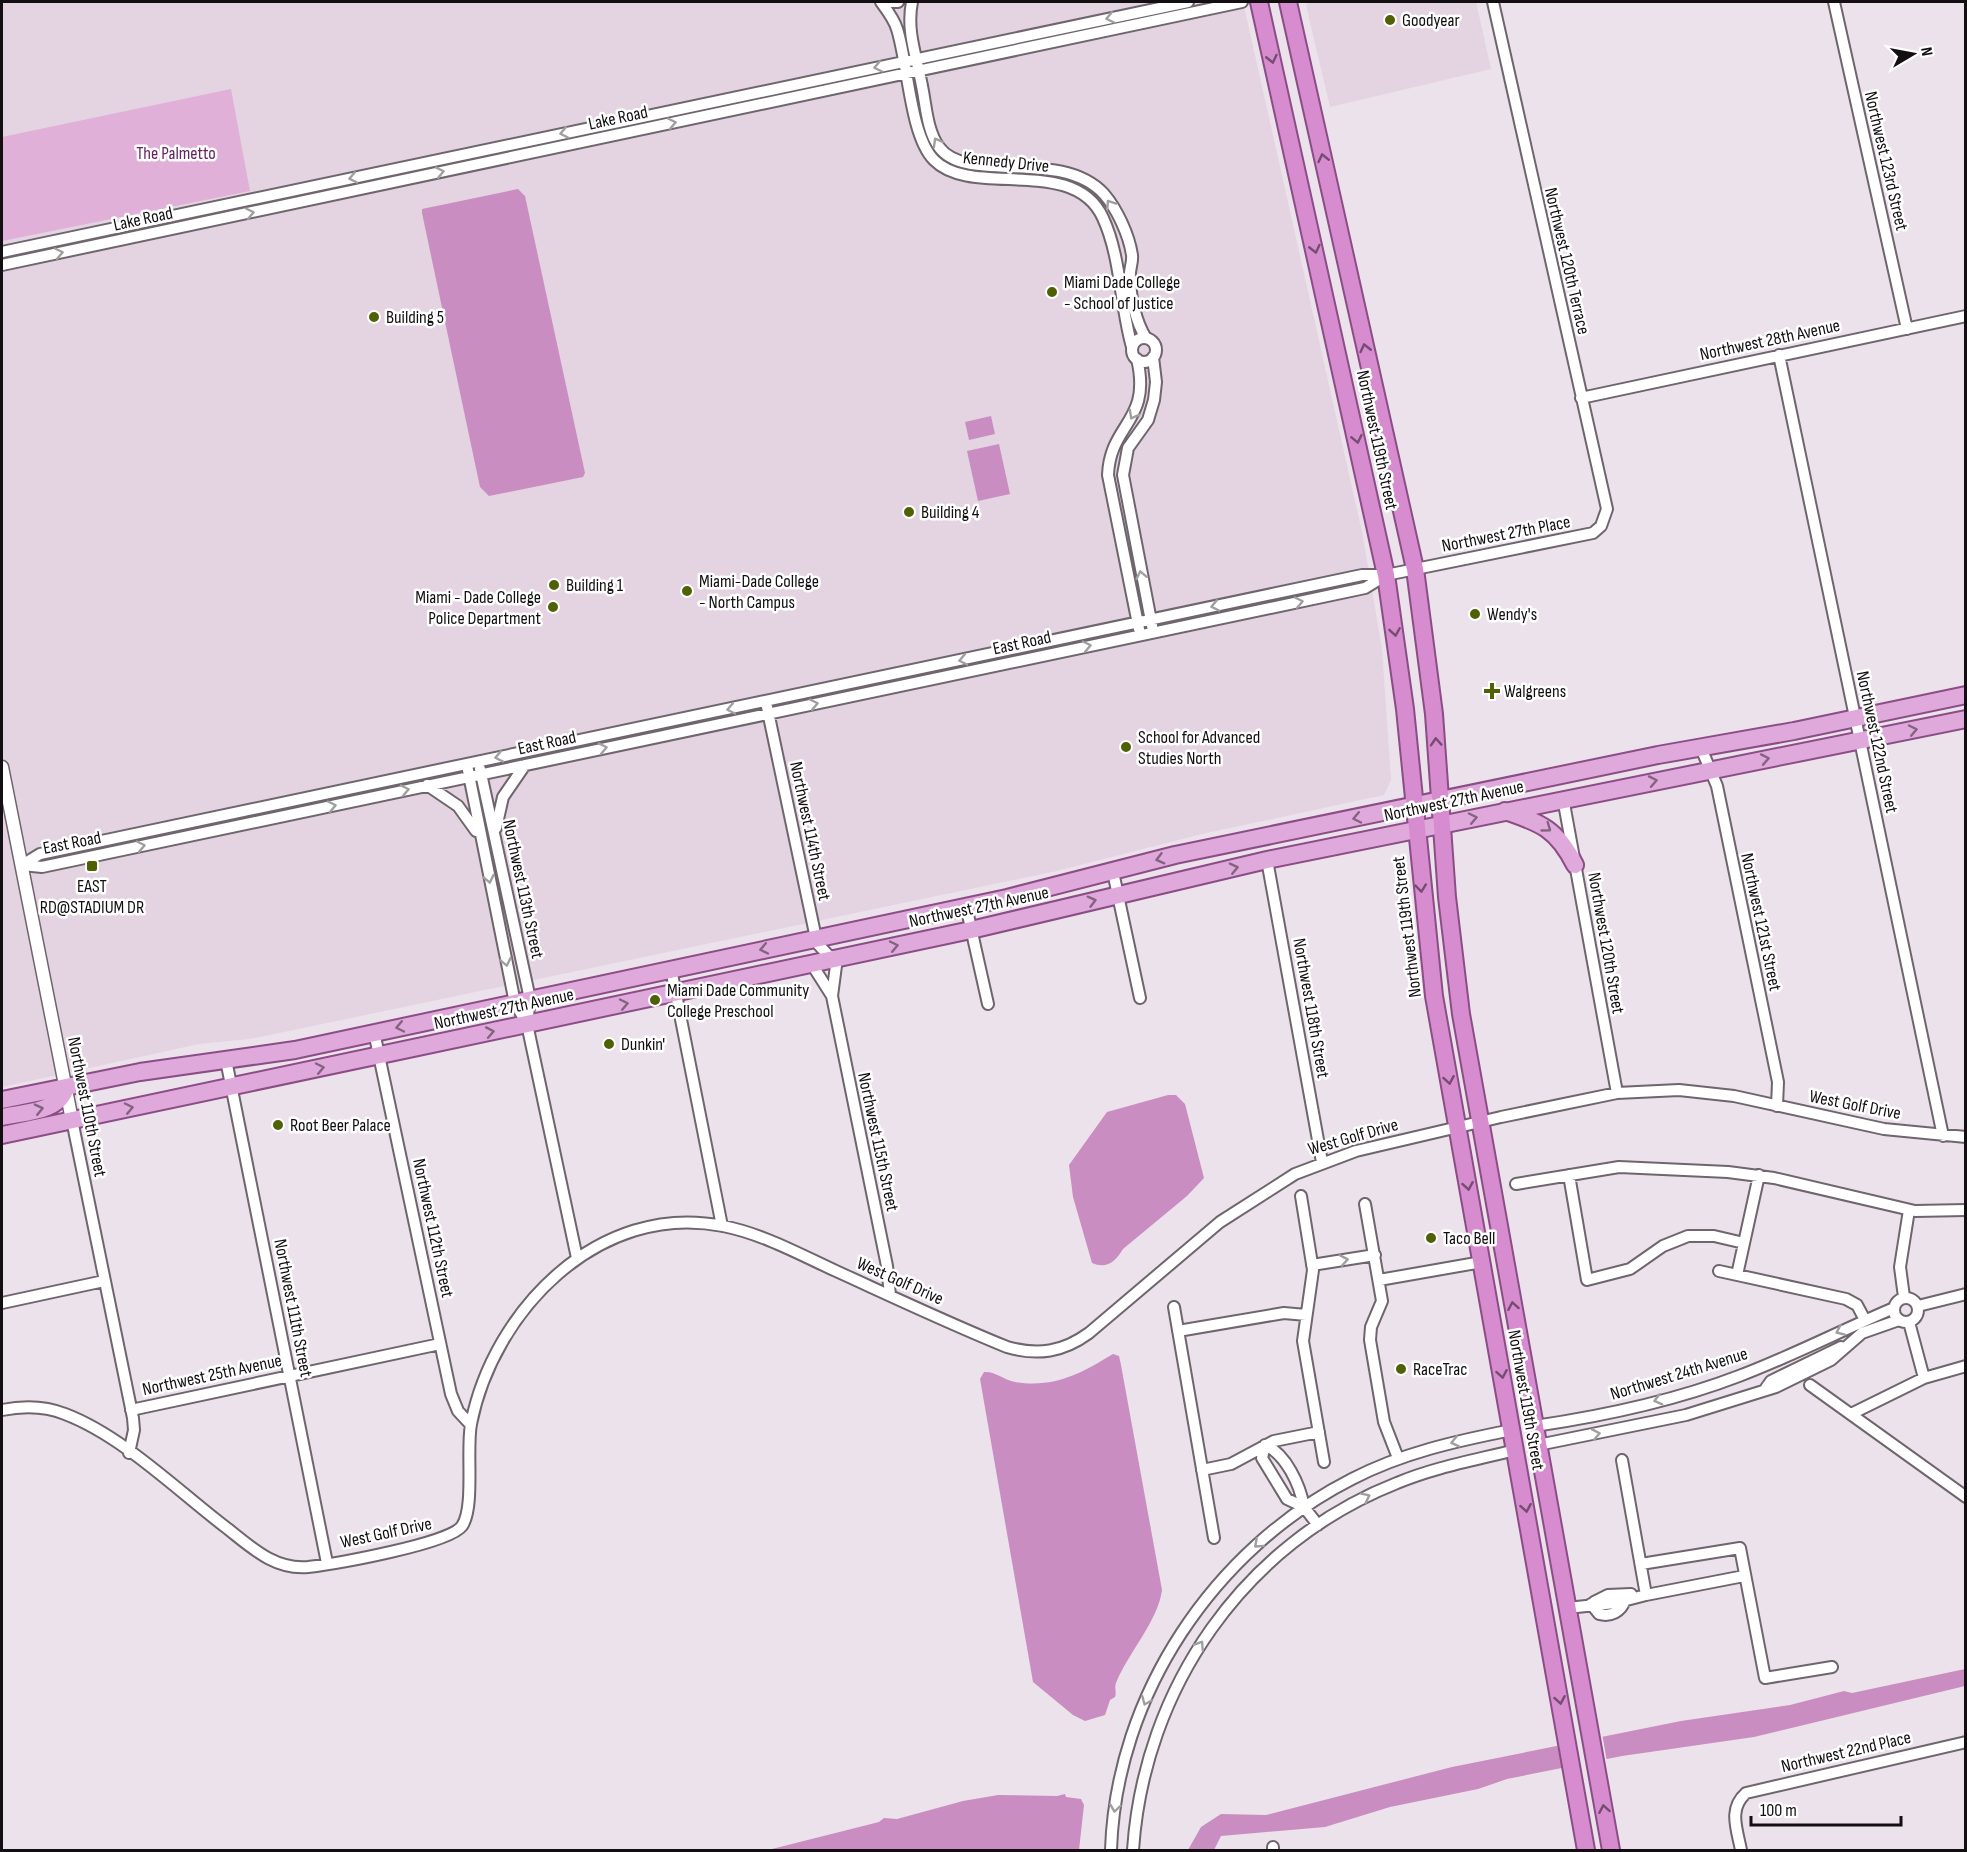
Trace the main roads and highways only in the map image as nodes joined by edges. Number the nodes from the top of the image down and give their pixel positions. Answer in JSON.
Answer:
{"nodes":[{"id":1,"x":1259,"y":2,"type":"edge"},
{"id":2,"x":1288,"y":2,"type":"edge"},
{"id":3,"x":1965,"y":695,"type":"edge"},
{"id":4,"x":1965,"y":719,"type":"edge"},
{"id":5,"x":1440,"y":800,"type":"junction"},
{"id":6,"x":1414,"y":806,"type":"junction"},
{"id":7,"x":1504,"y":811,"type":"junction"},
{"id":8,"x":1442,"y":824,"type":"junction"},
{"id":9,"x":1416,"y":829,"type":"junction"},
{"id":10,"x":1575,"y":865,"type":"road end"},
{"id":11,"x":66,"y":1087,"type":"junction"},
{"id":12,"x":2,"y":1101,"type":"edge"},
{"id":13,"x":2,"y":1117,"type":"edge"},
{"id":14,"x":2,"y":1135,"type":"edge"},
{"id":15,"x":1535,"y":1426,"type":"junction"},
{"id":16,"x":1512,"y":1430,"type":"junction"},
{"id":17,"x":1538,"y":1445,"type":"junction"},
{"id":18,"x":1515,"y":1450,"type":"junction"},
{"id":19,"x":1586,"y":1851,"type":"edge"},
{"id":20,"x":1611,"y":1851,"type":"edge"}],
"edges":[{"from":1,"to":6,"type":"highway","name":"Northwest 119th Street","one_way":true},
{"from":5,"to":2,"type":"highway","name":"Northwest 119th Street","one_way":true},
{"from":3,"to":5,"type":"main road","name":"Northwest 27th Avenue"},
{"from":7,"to":4,"type":"main road","name":"Northwest 27th Avenue","one_way":true},
{"from":5,"to":6,"type":"main road","name":"Northwest 27th Avenue"},
{"from":5,"to":8,"type":"highway","name":"Northwest 119th Street"},
{"from":6,"to":9,"type":"highway","name":"Northwest 119th Street"},
{"from":6,"to":11,"type":"main road","name":"Northwest 27th Avenue","one_way":true},
{"from":8,"to":7,"type":"main road","name":"Northwest 27th Avenue","one_way":true},
{"from":7,"to":10,"type":"main road","one_way":true},
{"from":8,"to":9,"type":"main road","name":"Northwest 27th Avenue"},
{"from":15,"to":8,"type":"highway","name":"Northwest 119th Street","one_way":true},
{"from":14,"to":9,"type":"main road","name":"Northwest 27th Avenue","one_way":true},
{"from":9,"to":16,"type":"highway","name":"Northwest 119th Street","one_way":true},
{"from":11,"to":12,"type":"main road","name":"Northwest 27th Avenue"},
{"from":13,"to":11,"type":"main road","one_way":true},
{"from":15,"to":16,"type":"highway"},
{"from":15,"to":17,"type":"highway","name":"Northwest 119th Street"},
{"from":16,"to":18,"type":"highway","name":"Northwest 119th Street"},
{"from":17,"to":18,"type":"highway"},
{"from":20,"to":17,"type":"highway","name":"Northwest 119th Street","one_way":true},
{"from":18,"to":19,"type":"highway","name":"Northwest 119th Street","one_way":true}]}
